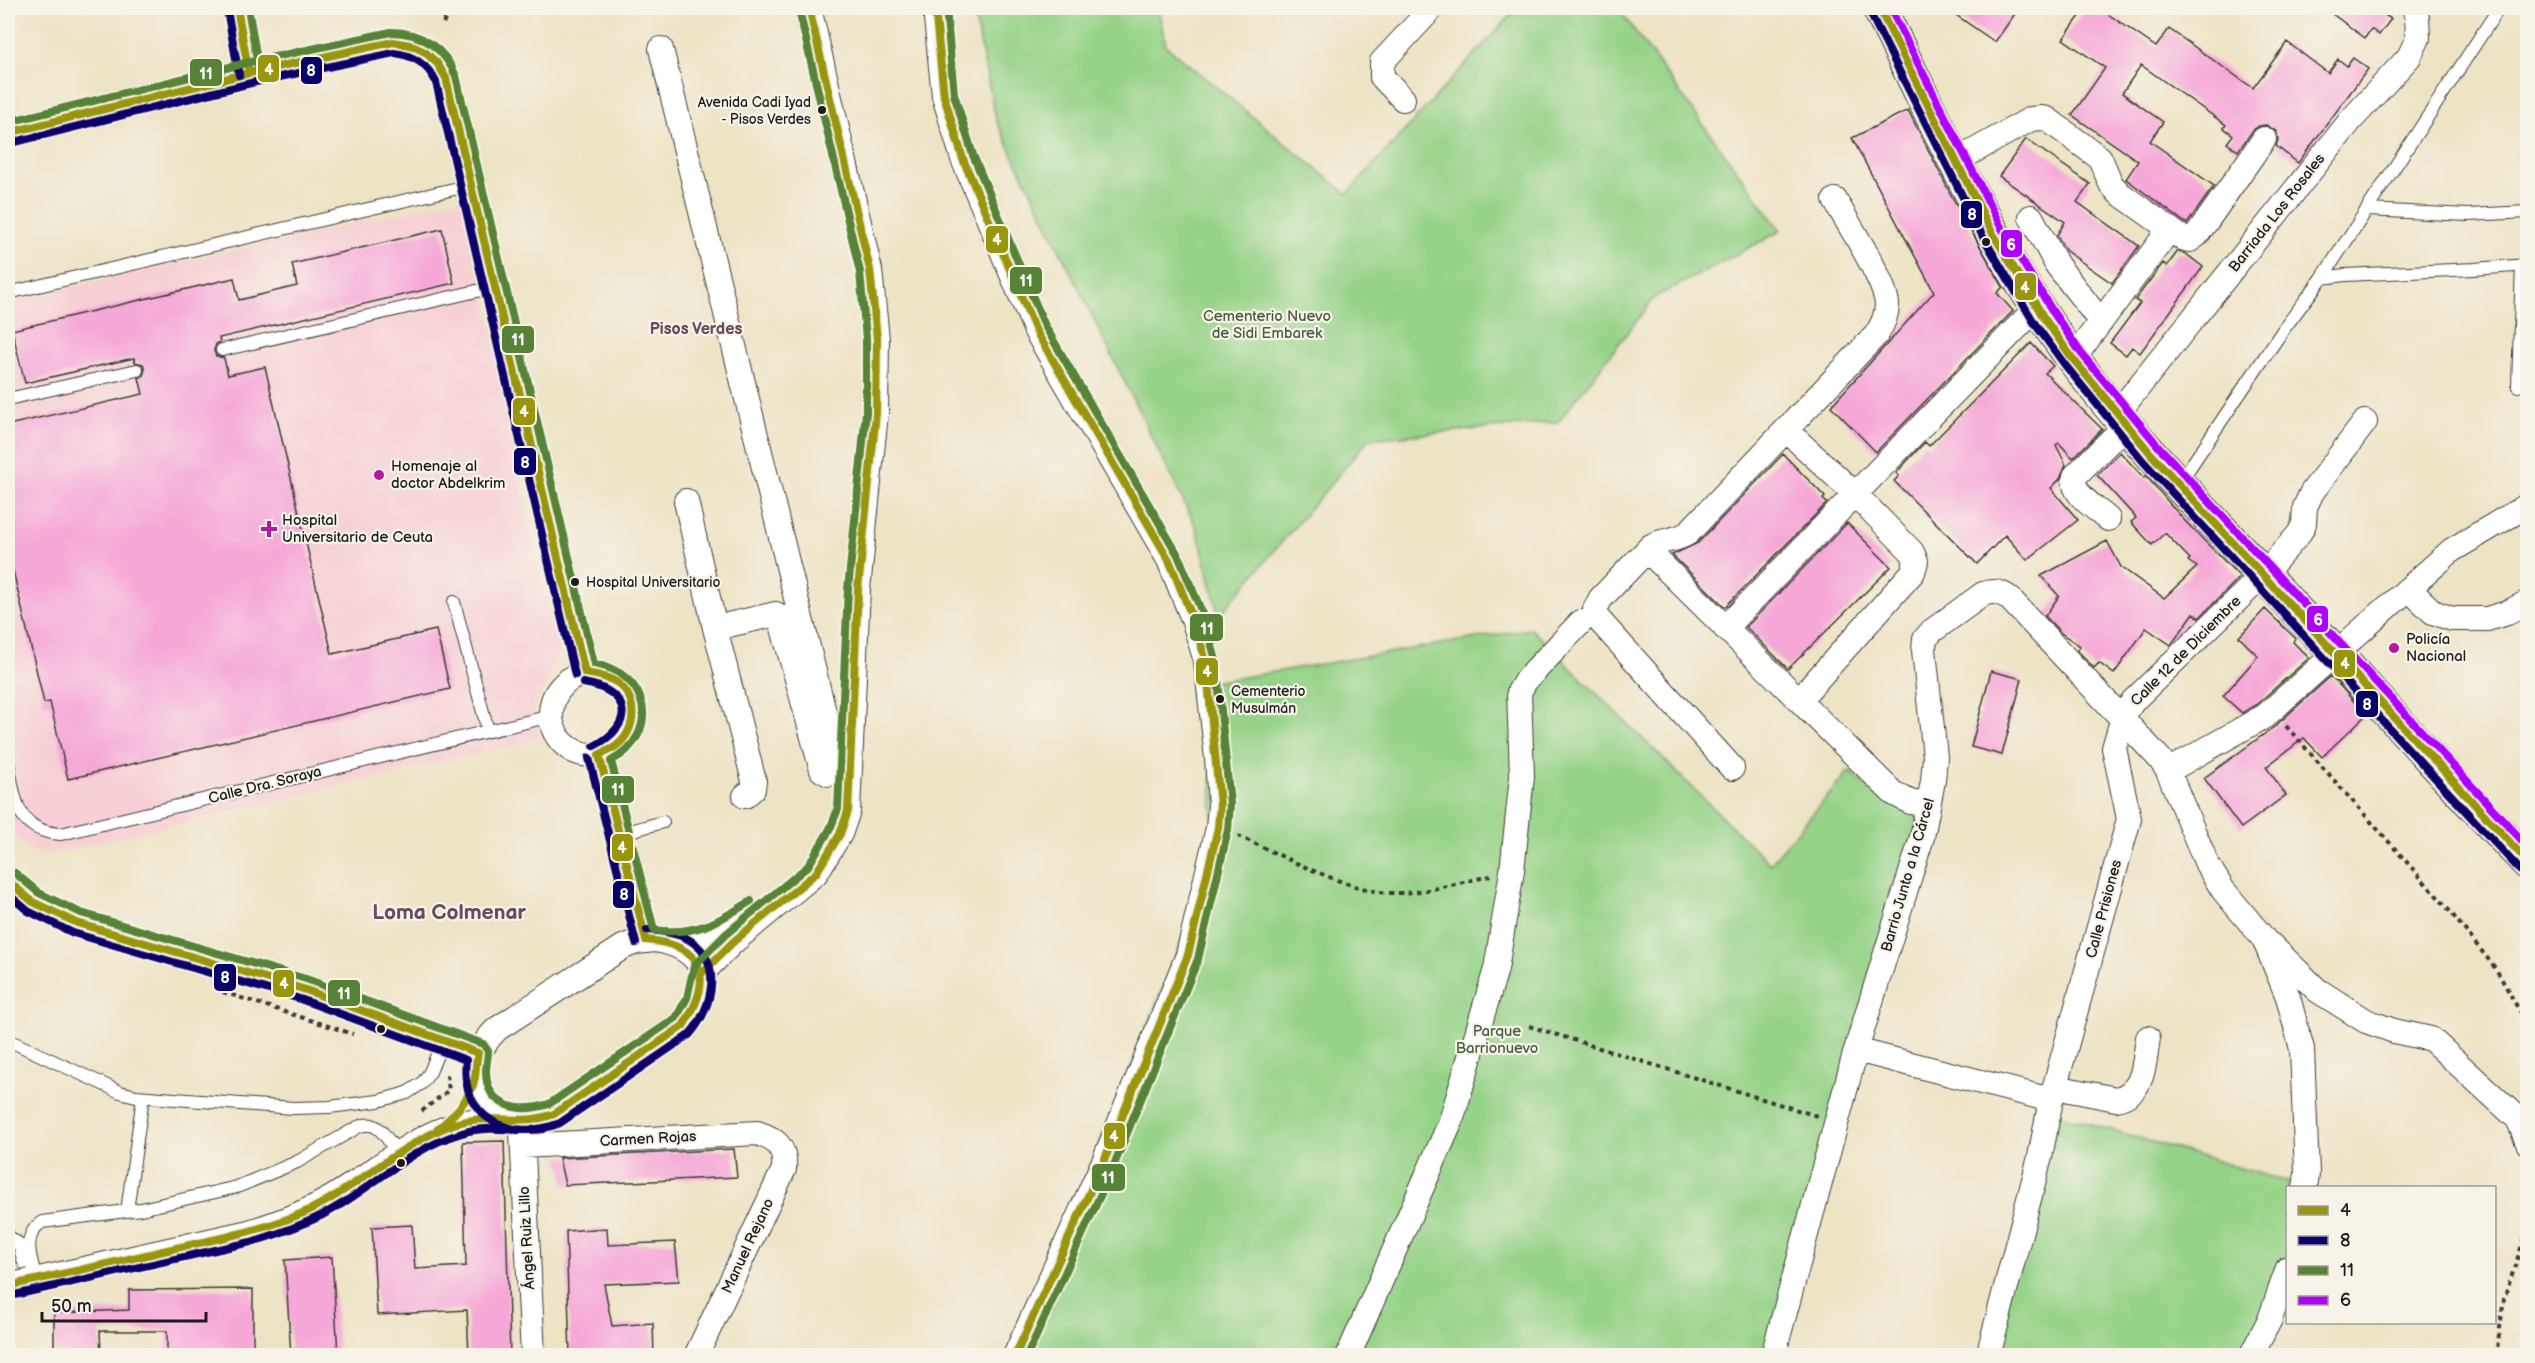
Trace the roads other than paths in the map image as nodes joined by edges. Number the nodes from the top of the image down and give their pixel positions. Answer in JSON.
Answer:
{"nodes":[{"id":1,"x":237,"y":8,"type":"edge"},
{"id":2,"x":809,"y":8,"type":"edge"},
{"id":3,"x":935,"y":8,"type":"edge"},
{"id":4,"x":1432,"y":8,"type":"edge"},
{"id":5,"x":1879,"y":8,"type":"edge"},
{"id":6,"x":2414,"y":8,"type":"edge"},
{"id":7,"x":2499,"y":8,"type":"edge"},
{"id":8,"x":661,"y":49,"type":"dead end"},
{"id":9,"x":249,"y":73,"type":"junction"},
{"id":10,"x":1403,"y":99,"type":"dead end"},
{"id":11,"x":8,"y":133,"type":"edge"},
{"id":12,"x":2264,"y":139,"type":"dead end"},
{"id":13,"x":1956,"y":161,"type":"junction"},
{"id":14,"x":471,"y":185,"type":"junction"},
{"id":15,"x":1836,"y":200,"type":"dead end"},
{"id":16,"x":2367,"y":210,"type":"junction"},
{"id":17,"x":2528,"y":212,"type":"edge"},
{"id":18,"x":2031,"y":217,"type":"dead end"},
{"id":19,"x":2170,"y":229,"type":"junction"},
{"id":20,"x":2525,"y":265,"type":"edge"},
{"id":21,"x":2322,"y":278,"type":"junction"},
{"id":22,"x":494,"y":287,"type":"junction"},
{"id":23,"x":8,"y":293,"type":"edge"},
{"id":24,"x":2037,"y":307,"type":"junction"},
{"id":25,"x":2101,"y":322,"type":"junction"},
{"id":26,"x":222,"y":350,"type":"dead end"},
{"id":27,"x":2073,"y":359,"type":"junction"},
{"id":28,"x":137,"y":370,"type":"dead end"},
{"id":29,"x":2518,"y":386,"type":"dead end"},
{"id":30,"x":8,"y":399,"type":"edge"},
{"id":31,"x":2122,"y":420,"type":"junction"},
{"id":32,"x":2365,"y":422,"type":"dead end"},
{"id":33,"x":1786,"y":430,"type":"junction"},
{"id":34,"x":2177,"y":485,"type":"junction"},
{"id":35,"x":1855,"y":494,"type":"junction"},
{"id":36,"x":686,"y":501,"type":"dead end"},
{"id":37,"x":2528,"y":506,"type":"edge"},
{"id":38,"x":2108,"y":519,"type":"dead end"},
{"id":39,"x":1647,"y":550,"type":"junction"},
{"id":40,"x":2263,"y":575,"type":"junction"},
{"id":41,"x":2409,"y":589,"type":"junction"},
{"id":42,"x":454,"y":602,"type":"dead end"},
{"id":43,"x":2528,"y":602,"type":"edge"},
{"id":44,"x":1581,"y":622,"type":"dead end"},
{"id":45,"x":715,"y":628,"type":"junction"},
{"id":46,"x":1725,"y":628,"type":"junction"},
{"id":47,"x":2335,"y":654,"type":"junction"},
{"id":48,"x":585,"y":673,"type":"junction"},
{"id":49,"x":1799,"y":700,"type":"junction"},
{"id":50,"x":551,"y":716,"type":"junction"},
{"id":51,"x":2123,"y":717,"type":"junction"},
{"id":52,"x":488,"y":731,"type":"junction"},
{"id":53,"x":599,"y":755,"type":"junction"},
{"id":54,"x":8,"y":762,"type":"edge"},
{"id":55,"x":1732,"y":768,"type":"dead end"},
{"id":56,"x":2168,"y":771,"type":"junction"},
{"id":57,"x":9,"y":779,"type":"edge"},
{"id":58,"x":745,"y":796,"type":"dead end"},
{"id":59,"x":1928,"y":805,"type":"junction"},
{"id":60,"x":663,"y":822,"type":"dead end"},
{"id":61,"x":619,"y":834,"type":"junction"},
{"id":62,"x":2528,"y":863,"type":"edge"},
{"id":63,"x":816,"y":873,"type":"junction"},
{"id":64,"x":8,"y":881,"type":"edge"},
{"id":65,"x":2265,"y":939,"type":"junction"},
{"id":66,"x":646,"y":940,"type":"junction"},
{"id":67,"x":670,"y":943,"type":"junction"},
{"id":68,"x":702,"y":974,"type":"junction"},
{"id":69,"x":2148,"y":1038,"type":"dead end"},
{"id":70,"x":8,"y":1040,"type":"edge"},
{"id":71,"x":443,"y":1040,"type":"junction"},
{"id":72,"x":1857,"y":1050,"type":"junction"},
{"id":73,"x":478,"y":1053,"type":"junction"},
{"id":74,"x":475,"y":1077,"type":"junction"},
{"id":75,"x":2053,"y":1094,"type":"junction"},
{"id":76,"x":143,"y":1097,"type":"junction"},
{"id":77,"x":516,"y":1119,"type":"junction"},
{"id":78,"x":437,"y":1130,"type":"junction"},
{"id":79,"x":772,"y":1138,"type":"joint"},
{"id":80,"x":2528,"y":1143,"type":"edge"},
{"id":81,"x":523,"y":1146,"type":"junction"},
{"id":82,"x":398,"y":1154,"type":"junction"},
{"id":83,"x":2305,"y":1186,"type":"edge"},
{"id":84,"x":127,"y":1211,"type":"junction"},
{"id":85,"x":8,"y":1236,"type":"edge"},
{"id":86,"x":2286,"y":1274,"type":"edge"},
{"id":87,"x":24,"y":1282,"type":"edge"},
{"id":88,"x":533,"y":1356,"type":"edge"},
{"id":89,"x":696,"y":1356,"type":"edge"},
{"id":90,"x":1015,"y":1356,"type":"edge"},
{"id":91,"x":1348,"y":1356,"type":"edge"},
{"id":92,"x":1773,"y":1356,"type":"edge"},
{"id":93,"x":1988,"y":1356,"type":"edge"},
{"id":94,"x":2251,"y":1356,"type":"edge"}],
"edges":[{"from":1,"to":9,"type":"street"},
{"from":2,"to":63,"type":"street"},
{"from":3,"to":90,"type":"street"},
{"from":4,"to":10,"type":"street"},
{"from":5,"to":13,"type":"main road"},
{"from":6,"to":31,"type":"street","name":"Barriada Los Rosales"},
{"from":7,"to":16,"type":"lane"},
{"from":8,"to":45,"type":"street"},
{"from":9,"to":11,"type":"street"},
{"from":9,"to":14,"type":"street"},
{"from":12,"to":19,"type":"street"},
{"from":13,"to":19,"type":"street"},
{"from":13,"to":24,"type":"main road"},
{"from":14,"to":22,"type":"street"},
{"from":14,"to":23,"type":"lane"},
{"from":15,"to":33,"type":"street"},
{"from":16,"to":17,"type":"lane"},
{"from":16,"to":21,"type":"lane"},
{"from":18,"to":25,"type":"street"},
{"from":19,"to":25,"type":"street"},
{"from":20,"to":21,"type":"lane"},
{"from":20,"to":29,"type":"lane"},
{"from":21,"to":34,"type":"lane"},
{"from":22,"to":26,"type":"lane"},
{"from":22,"to":48,"type":"street"},
{"from":24,"to":27,"type":"main road"},
{"from":24,"to":35,"type":"street"},
{"from":25,"to":27,"type":"street"},
{"from":27,"to":31,"type":"main road"},
{"from":28,"to":30,"type":"lane"},
{"from":31,"to":34,"type":"main road"},
{"from":31,"to":38,"type":"street","name":"Barriada Los Rosales"},
{"from":32,"to":40,"type":"street","name":"Calle 12 de Diciembre"},
{"from":33,"to":35,"type":"street"},
{"from":33,"to":39,"type":"street"},
{"from":34,"to":40,"type":"main road"},
{"from":35,"to":46,"type":"street"},
{"from":35,"to":49,"type":"street"},
{"from":36,"to":45,"type":"street"},
{"from":37,"to":41,"type":"street"},
{"from":39,"to":46,"type":"street"},
{"from":39,"to":55,"type":"street"},
{"from":40,"to":47,"type":"main road"},
{"from":40,"to":51,"type":"street","name":"Calle 12 de Diciembre"},
{"from":41,"to":43,"type":"street"},
{"from":41,"to":47,"type":"street"},
{"from":42,"to":52,"type":"lane"},
{"from":44,"to":91,"type":"street"},
{"from":45,"to":58,"type":"street"},
{"from":46,"to":49,"type":"street"},
{"from":47,"to":56,"type":"street"},
{"from":47,"to":62,"type":"main road"},
{"from":48,"to":50,"type":"street"},
{"from":48,"to":53,"type":"street"},
{"from":49,"to":59,"type":"street"},
{"from":50,"to":52,"type":"lane","name":"Calle Dra. Soraya"},
{"from":50,"to":53,"type":"street"},
{"from":51,"to":56,"type":"street","name":"Calle 12 de Diciembre"},
{"from":51,"to":59,"type":"street","name":"Barrio Junto a la Cárcel"},
{"from":51,"to":75,"type":"street","name":"Calle Prisiones"},
{"from":52,"to":57,"type":"lane","name":"Calle Dra. Soraya"},
{"from":53,"to":61,"type":"street"},
{"from":54,"to":57,"type":"lane","name":"Calle Dra. Soraya"},
{"from":56,"to":65,"type":"street","name":"Calle 12 de Diciembre"},
{"from":59,"to":72,"type":"street","name":"Barrio Junto a la Cárcel"},
{"from":60,"to":61,"type":"lane"},
{"from":61,"to":66,"type":"street"},
{"from":63,"to":67,"type":"street"},
{"from":63,"to":68,"type":"street"},
{"from":64,"to":71,"type":"street"},
{"from":65,"to":80,"type":"street"},
{"from":65,"to":83,"type":"street","name":"Calle 12 de Diciembre"},
{"from":66,"to":67,"type":"street"},
{"from":66,"to":73,"type":"street"},
{"from":67,"to":68,"type":"street"},
{"from":68,"to":77,"type":"street"},
{"from":69,"to":75,"type":"street"},
{"from":70,"to":76,"type":"lane"},
{"from":71,"to":73,"type":"street"},
{"from":71,"to":76,"type":"lane"},
{"from":72,"to":75,"type":"street"},
{"from":72,"to":92,"type":"street","name":"Barrio Junto a la Cárcel"},
{"from":73,"to":74,"type":"street"},
{"from":74,"to":77,"type":"street"},
{"from":74,"to":78,"type":"street"},
{"from":75,"to":93,"type":"street"},
{"from":76,"to":84,"type":"lane"},
{"from":77,"to":78,"type":"street"},
{"from":77,"to":81,"type":"street","name":"Ángel Ruiz Lillo"},
{"from":78,"to":82,"type":"street"},
{"from":79,"to":81,"type":"street","name":"Carmen Rojas"},
{"from":79,"to":89,"type":"street","name":"Manuel Rejano"},
{"from":81,"to":88,"type":"street","name":"Ángel Ruiz Lillo"},
{"from":82,"to":84,"type":"lane"},
{"from":82,"to":87,"type":"street"},
{"from":84,"to":87,"type":"lane"},
{"from":85,"to":87,"type":"lane"},
{"from":86,"to":94,"type":"street"}]}
